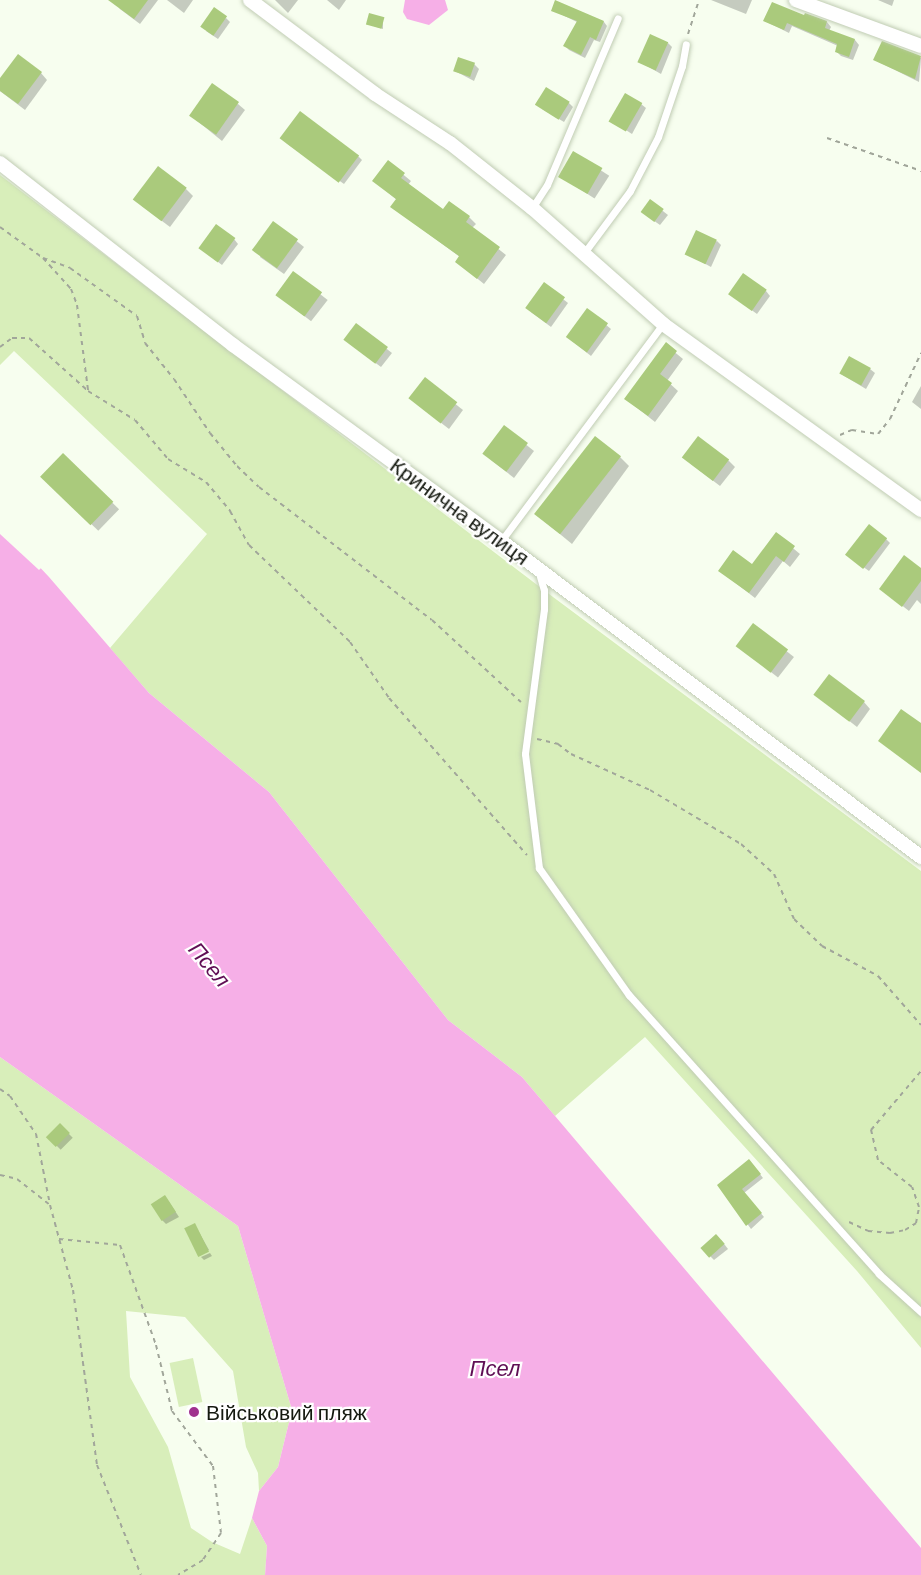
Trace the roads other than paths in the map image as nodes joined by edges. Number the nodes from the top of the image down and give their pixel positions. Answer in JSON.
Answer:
{"nodes":[{"id":1,"x":249,"y":0,"type":"edge"},
{"id":2,"x":796,"y":0,"type":"edge"},
{"id":3,"x":618,"y":18,"type":"dead end"},
{"id":4,"x":686,"y":44,"type":"road end"},
{"id":5,"x":921,"y":46,"type":"edge"},
{"id":6,"x":0,"y":164,"type":"edge"},
{"id":7,"x":532,"y":208,"type":"junction"},
{"id":8,"x":584,"y":253,"type":"junction"},
{"id":9,"x":663,"y":324,"type":"junction"},
{"id":10,"x":921,"y":510,"type":"edge"},
{"id":11,"x":501,"y":541,"type":"junction"},
{"id":12,"x":538,"y":569,"type":"junction"},
{"id":13,"x":921,"y":857,"type":"edge"},
{"id":14,"x":921,"y":1312,"type":"edge"}],
"edges":[{"from":1,"to":7,"type":"street"},
{"from":2,"to":5,"type":"street"},
{"from":3,"to":7,"type":"lane"},
{"from":4,"to":8,"type":"lane"},
{"from":6,"to":11,"type":"street","name":"Кринична вулиця"},
{"from":7,"to":8,"type":"street"},
{"from":8,"to":9,"type":"street"},
{"from":9,"to":10,"type":"street"},
{"from":9,"to":11,"type":"lane"},
{"from":11,"to":12,"type":"street","name":"Кринична вулиця"},
{"from":12,"to":13,"type":"street","name":"Кринична вулиця"},
{"from":12,"to":14,"type":"lane"}]}
